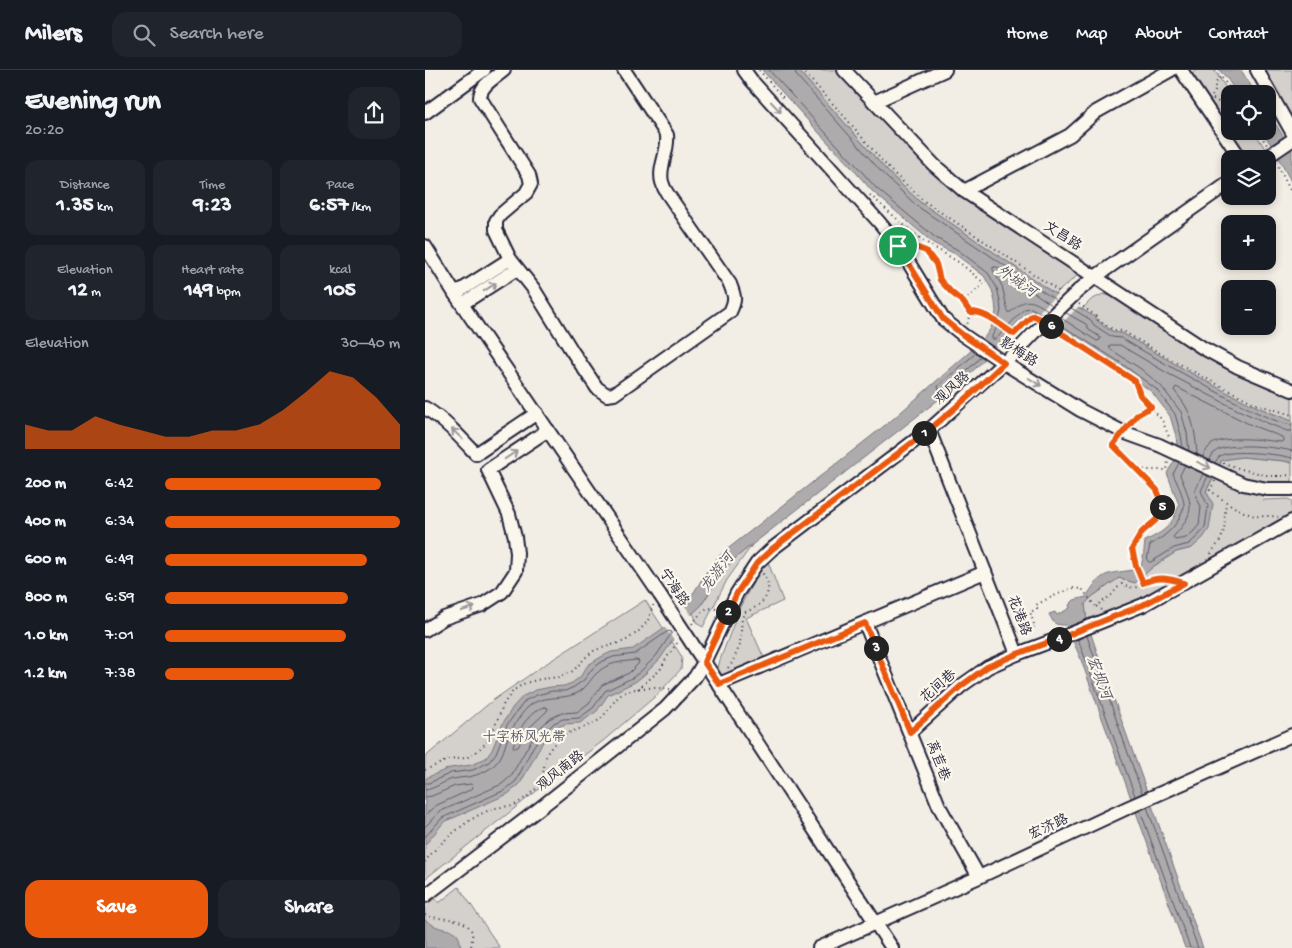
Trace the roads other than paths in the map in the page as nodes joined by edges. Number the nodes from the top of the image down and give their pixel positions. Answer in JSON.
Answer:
{"nodes":[{"id":1,"x":484,"y":70,"type":"edge"},
{"id":2,"x":504,"y":70,"type":"edge"},
{"id":3,"x":624,"y":70,"type":"edge"},
{"id":4,"x":743,"y":70,"type":"edge"},
{"id":5,"x":844,"y":70,"type":"edge"},
{"id":6,"x":945,"y":70,"type":"edge"},
{"id":7,"x":1171,"y":70,"type":"edge"},
{"id":8,"x":1181,"y":70,"type":"edge"},
{"id":9,"x":1257,"y":70,"type":"edge"},
{"id":10,"x":874,"y":102,"type":"junction"},
{"id":11,"x":425,"y":113,"type":"edge"},
{"id":12,"x":1291,"y":138,"type":"edge"},
{"id":13,"x":1235,"y":150,"type":"edge"},
{"id":14,"x":1276,"y":150,"type":"edge"},
{"id":15,"x":1221,"y":188,"type":"edge"},
{"id":16,"x":964,"y":190,"type":"junction"},
{"id":17,"x":425,"y":246,"type":"edge"},
{"id":18,"x":514,"y":264,"type":"junction"},
{"id":19,"x":1095,"y":277,"type":"junction"},
{"id":20,"x":459,"y":299,"type":"junction"},
{"id":21,"x":999,"y":359,"type":"junction"},
{"id":22,"x":1292,"y":390,"type":"edge"},
{"id":23,"x":425,"y":408,"type":"edge"},
{"id":24,"x":537,"y":413,"type":"junction"},
{"id":25,"x":548,"y":430,"type":"junction"},
{"id":26,"x":929,"y":430,"type":"junction"},
{"id":27,"x":476,"y":454,"type":"junction"},
{"id":28,"x":488,"y":470,"type":"junction"},
{"id":29,"x":1292,"y":489,"type":"edge"},
{"id":30,"x":1292,"y":521,"type":"edge"},
{"id":31,"x":985,"y":572,"type":"junction"},
{"id":32,"x":865,"y":623,"type":"junction"},
{"id":33,"x":425,"y":630,"type":"edge"},
{"id":34,"x":1017,"y":654,"type":"junction"},
{"id":35,"x":704,"y":662,"type":"junction"},
{"id":36,"x":717,"y":682,"type":"junction"},
{"id":37,"x":910,"y":732,"type":"junction"},
{"id":38,"x":1292,"y":735,"type":"edge"},
{"id":39,"x":979,"y":877,"type":"junction"},
{"id":40,"x":429,"y":893,"type":"edge"},
{"id":41,"x":875,"y":923,"type":"junction"},
{"id":42,"x":819,"y":948,"type":"edge"},
{"id":43,"x":892,"y":948,"type":"edge"}],
"edges":[{"from":1,"to":11,"type":"street"},
{"from":2,"to":18,"type":"street"},
{"from":3,"to":18,"type":"street"},
{"from":4,"to":21,"type":"street","name":"影梅路","one_way":true},
{"from":5,"to":10,"type":"street","name":"文昌路"},
{"from":6,"to":10,"type":"street"},
{"from":7,"to":16,"type":"street"},
{"from":8,"to":13,"type":"street"},
{"from":9,"to":12,"type":"street"},
{"from":10,"to":16,"type":"street","name":"文昌路"},
{"from":12,"to":14,"type":"street"},
{"from":15,"to":19,"type":"street","name":"观风路"},
{"from":16,"to":19,"type":"street","name":"文昌路"},
{"from":17,"to":20,"type":"street","name":"宁海路"},
{"from":18,"to":20,"type":"street"},
{"from":19,"to":21,"type":"street","name":"观风路","bridge":true},
{"from":19,"to":22,"type":"street","name":"文昌路"},
{"from":20,"to":24,"type":"street","name":"宁海路"},
{"from":21,"to":26,"type":"street","name":"观风路"},
{"from":21,"to":29,"type":"street","name":"影梅路","one_way":true,"bridge":true},
{"from":27,"to":23,"type":"street","one_way":true},
{"from":24,"to":25,"type":"street","name":"宁海路"},
{"from":24,"to":27,"type":"street"},
{"from":28,"to":25,"type":"street","one_way":true},
{"from":25,"to":35,"type":"street","name":"宁海路","bridge":true},
{"from":26,"to":31,"type":"street","name":"花港路"},
{"from":26,"to":35,"type":"street","name":"观风路"},
{"from":27,"to":28,"type":"street"},
{"from":33,"to":28,"type":"street","one_way":true},
{"from":30,"to":34,"type":"street","name":"花港路"},
{"from":31,"to":32,"type":"street"},
{"from":31,"to":34,"type":"street","name":"花港路"},
{"from":32,"to":36,"type":"street"},
{"from":32,"to":37,"type":"street","name":"莴苣巷"},
{"from":34,"to":37,"type":"street","name":"花间巷"},
{"from":35,"to":36,"type":"street","name":"宁海路"},
{"from":35,"to":40,"type":"street","name":"观风南路"},
{"from":36,"to":41,"type":"street","name":"宁海路"},
{"from":37,"to":39,"type":"street","name":"莴苣巷"},
{"from":38,"to":39,"type":"street","name":"宏济路"},
{"from":39,"to":41,"type":"street","name":"宏济路"},
{"from":41,"to":42,"type":"street","name":"宏济路"},
{"from":41,"to":43,"type":"street","name":"宁海路"}]}
